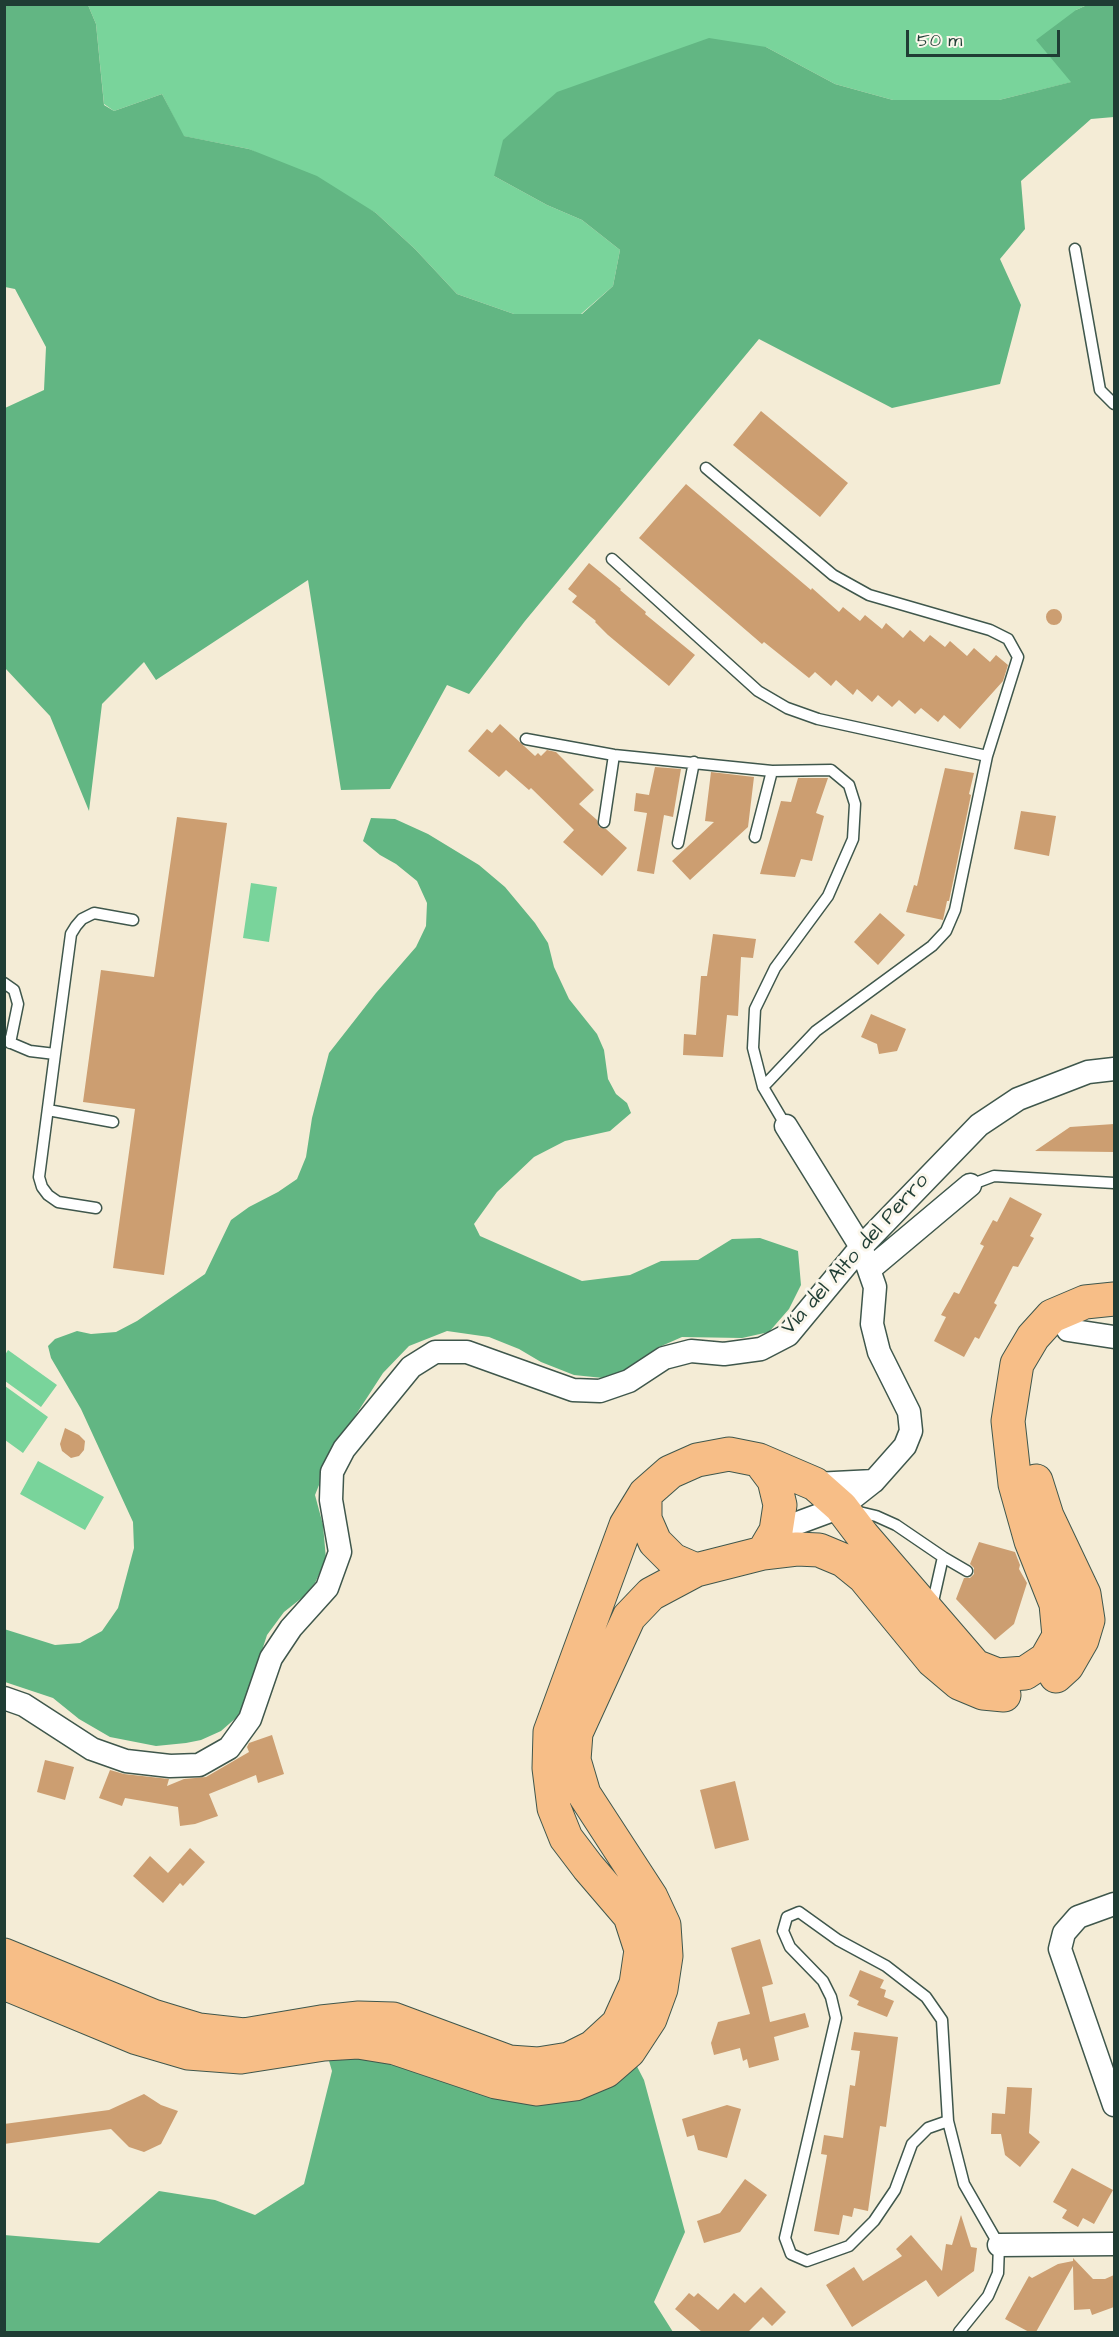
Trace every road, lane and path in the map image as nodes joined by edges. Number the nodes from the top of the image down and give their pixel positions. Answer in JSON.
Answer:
{"nodes":[{"id":1,"x":1075,"y":249,"type":"dead end"},
{"id":2,"x":1114,"y":404,"type":"edge"},
{"id":3,"x":706,"y":468,"type":"dead end"},
{"id":4,"x":612,"y":559,"type":"dead end"},
{"id":5,"x":526,"y":739,"type":"dead end"},
{"id":6,"x":614,"y":755,"type":"junction"},
{"id":7,"x":987,"y":756,"type":"junction"},
{"id":8,"x":694,"y":762,"type":"junction"},
{"id":9,"x":771,"y":771,"type":"junction"},
{"id":10,"x":604,"y":822,"type":"dead end"},
{"id":11,"x":755,"y":837,"type":"dead end"},
{"id":12,"x":678,"y":843,"type":"dead end"},
{"id":13,"x":133,"y":920,"type":"dead end"},
{"id":14,"x":4,"y":983,"type":"edge"},
{"id":15,"x":7,"y":1041,"type":"edge"},
{"id":16,"x":55,"y":1054,"type":"junction"},
{"id":17,"x":1114,"y":1069,"type":"edge"},
{"id":18,"x":763,"y":1087,"type":"junction"},
{"id":19,"x":48,"y":1110,"type":"junction"},
{"id":20,"x":113,"y":1122,"type":"dead end"},
{"id":21,"x":786,"y":1126,"type":"joint"},
{"id":22,"x":1114,"y":1182,"type":"edge"},
{"id":23,"x":970,"y":1185,"type":"joint"},
{"id":24,"x":96,"y":1208,"type":"dead end"},
{"id":25,"x":861,"y":1247,"type":"junction"},
{"id":26,"x":870,"y":1269,"type":"junction"},
{"id":27,"x":1114,"y":1299,"type":"edge"},
{"id":28,"x":1114,"y":1317,"type":"edge"},
{"id":29,"x":1068,"y":1330,"type":"junction"},
{"id":30,"x":1114,"y":1338,"type":"edge"},
{"id":31,"x":759,"y":1460,"type":"junction"},
{"id":32,"x":874,"y":1481,"type":"junction"},
{"id":33,"x":815,"y":1484,"type":"junction"},
{"id":34,"x":645,"y":1494,"type":"junction"},
{"id":35,"x":841,"y":1507,"type":"junction"},
{"id":36,"x":770,"y":1542,"type":"junction"},
{"id":37,"x":943,"y":1557,"type":"junction"},
{"id":38,"x":696,"y":1570,"type":"junction"},
{"id":39,"x":967,"y":1571,"type":"dead end"},
{"id":40,"x":930,"y":1612,"type":"junction"},
{"id":41,"x":4,"y":1698,"type":"edge"},
{"id":42,"x":1114,"y":1904,"type":"edge"},
{"id":43,"x":4,"y":1955,"type":"edge"},
{"id":44,"x":4,"y":1983,"type":"edge"},
{"id":45,"x":1114,"y":2105,"type":"edge"},
{"id":46,"x":948,"y":2121,"type":"junction"},
{"id":47,"x":1114,"y":2244,"type":"edge"},
{"id":48,"x":999,"y":2245,"type":"junction"},
{"id":49,"x":959,"y":2332,"type":"edge"}],
"edges":[{"from":1,"to":2,"type":"lane"},
{"from":3,"to":7,"type":"lane"},
{"from":4,"to":7,"type":"lane"},
{"from":5,"to":6,"type":"lane"},
{"from":6,"to":8,"type":"lane"},
{"from":6,"to":10,"type":"lane"},
{"from":7,"to":18,"type":"lane"},
{"from":8,"to":9,"type":"lane"},
{"from":8,"to":12,"type":"lane"},
{"from":9,"to":11,"type":"lane"},
{"from":9,"to":18,"type":"lane"},
{"from":13,"to":16,"type":"lane"},
{"from":14,"to":15,"type":"lane"},
{"from":15,"to":16,"type":"lane"},
{"from":16,"to":19,"type":"lane"},
{"from":17,"to":25,"type":"street","name":"Vía del Alto del Perro"},
{"from":18,"to":21,"type":"lane"},
{"from":19,"to":20,"type":"lane"},
{"from":19,"to":24,"type":"lane"},
{"from":21,"to":25,"type":"street"},
{"from":22,"to":23,"type":"lane"},
{"from":23,"to":26,"type":"street"},
{"from":25,"to":26,"type":"street"},
{"from":25,"to":41,"type":"street","name":"Vía del Alto del Perro"},
{"from":26,"to":32,"type":"street"},
{"from":27,"to":40,"type":"main road"},
{"from":28,"to":29,"type":"main road"},
{"from":29,"to":30,"type":"street"},
{"from":29,"to":36,"type":"main road"},
{"from":31,"to":33,"type":"main road"},
{"from":31,"to":34,"type":"main road"},
{"from":31,"to":36,"type":"main road"},
{"from":32,"to":33,"type":"street"},
{"from":32,"to":35,"type":"street"},
{"from":33,"to":35,"type":"main road"},
{"from":34,"to":38,"type":"main road"},
{"from":34,"to":43,"type":"main road"},
{"from":35,"to":36,"type":"street"},
{"from":35,"to":37,"type":"lane"},
{"from":35,"to":40,"type":"main road"},
{"from":36,"to":38,"type":"main road"},
{"from":37,"to":39,"type":"lane"},
{"from":37,"to":40,"type":"lane"},
{"from":38,"to":44,"type":"main road"},
{"from":42,"to":45,"type":"street"},
{"from":46,"to":46,"type":"lane"},
{"from":46,"to":48,"type":"lane"},
{"from":47,"to":48,"type":"street"},
{"from":48,"to":49,"type":"lane"}]}
